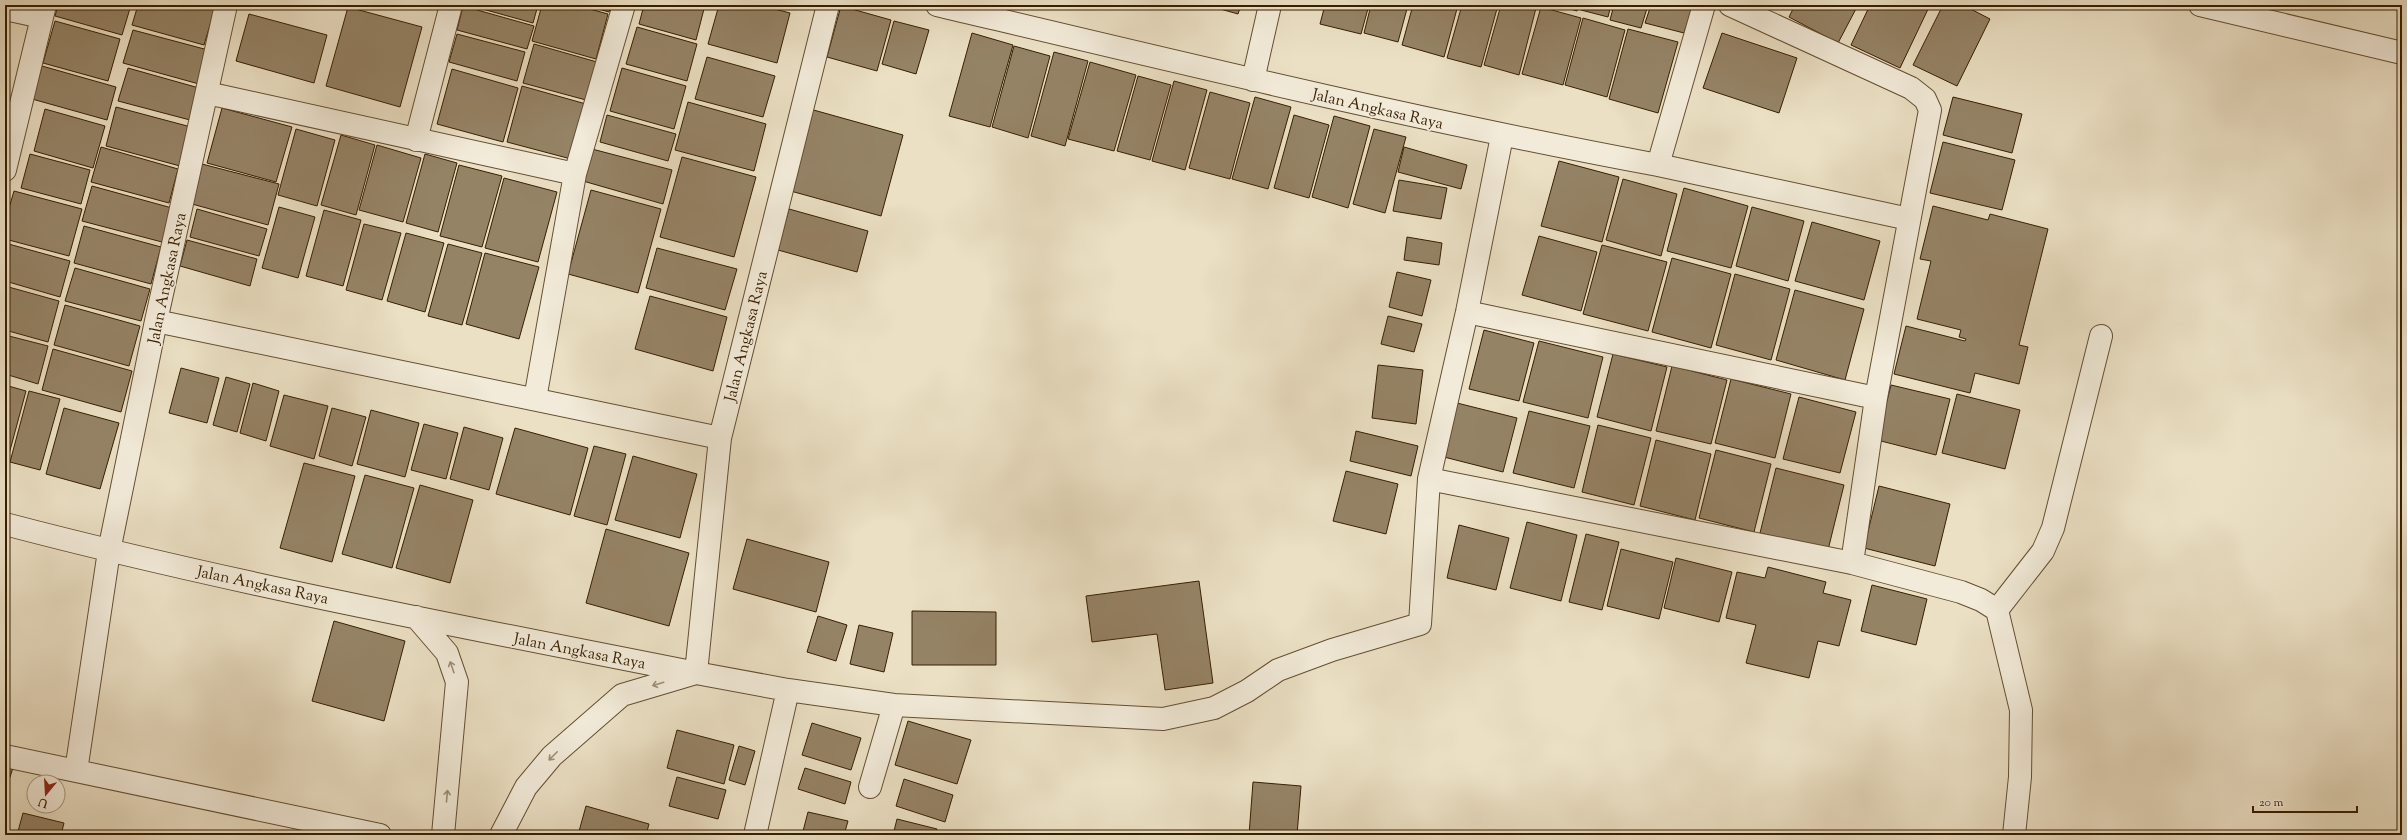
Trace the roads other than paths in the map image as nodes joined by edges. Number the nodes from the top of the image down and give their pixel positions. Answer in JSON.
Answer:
{"nodes":[{"id":1,"x":226,"y":5,"type":"edge"},
{"id":2,"x":451,"y":5,"type":"edge"},
{"id":3,"x":624,"y":5,"type":"edge"},
{"id":4,"x":828,"y":5,"type":"edge"},
{"id":5,"x":937,"y":5,"type":"edge"},
{"id":6,"x":1270,"y":5,"type":"edge"},
{"id":7,"x":1704,"y":5,"type":"edge"},
{"id":8,"x":1730,"y":5,"type":"edge"},
{"id":9,"x":2213,"y":7,"type":"edge"},
{"id":10,"x":5,"y":8,"type":"edge"},
{"id":11,"x":43,"y":11,"type":"edge"},
{"id":12,"x":2402,"y":53,"type":"edge"},
{"id":13,"x":1253,"y":80,"type":"junction"},
{"id":14,"x":207,"y":93,"type":"junction"},
{"id":15,"x":1502,"y":136,"type":"junction"},
{"id":16,"x":416,"y":140,"type":"junction"},
{"id":17,"x":1658,"y":165,"type":"junction"},
{"id":18,"x":5,"y":170,"type":"edge"},
{"id":19,"x":575,"y":174,"type":"junction"},
{"id":20,"x":1909,"y":219,"type":"junction"},
{"id":21,"x":1467,"y":312,"type":"junction"},
{"id":22,"x":156,"y":321,"type":"junction"},
{"id":23,"x":2100,"y":336,"type":"dead end"},
{"id":24,"x":1876,"y":398,"type":"junction"},
{"id":25,"x":535,"y":399,"type":"junction"},
{"id":26,"x":720,"y":438,"type":"junction"},
{"id":27,"x":1429,"y":479,"type":"junction"},
{"id":28,"x":5,"y":524,"type":"edge"},
{"id":29,"x":109,"y":551,"type":"junction"},
{"id":30,"x":1852,"y":563,"type":"junction"},
{"id":31,"x":1997,"y":610,"type":"junction"},
{"id":32,"x":416,"y":617,"type":"junction"},
{"id":33,"x":696,"y":673,"type":"junction"},
{"id":34,"x":788,"y":690,"type":"junction"},
{"id":35,"x":894,"y":705,"type":"junction"},
{"id":36,"x":5,"y":756,"type":"edge"},
{"id":37,"x":76,"y":771,"type":"junction"},
{"id":38,"x":870,"y":787,"type":"dead end"},
{"id":39,"x":380,"y":835,"type":"edge"},
{"id":40,"x":443,"y":835,"type":"edge"},
{"id":41,"x":501,"y":835,"type":"edge"},
{"id":42,"x":754,"y":835,"type":"edge"},
{"id":43,"x":2014,"y":835,"type":"edge"}],
"edges":[{"from":1,"to":14,"type":"street","name":"Jalan Angkasa Raya"},
{"from":2,"to":16,"type":"street"},
{"from":3,"to":19,"type":"street"},
{"from":4,"to":26,"type":"street","name":"Jalan Angkasa Raya"},
{"from":5,"to":13,"type":"street","name":"Jalan Angkasa Raya"},
{"from":6,"to":13,"type":"street"},
{"from":7,"to":17,"type":"street"},
{"from":8,"to":20,"type":"street"},
{"from":9,"to":12,"type":"street"},
{"from":10,"to":11,"type":"street"},
{"from":11,"to":18,"type":"street"},
{"from":13,"to":15,"type":"street","name":"Jalan Angkasa Raya"},
{"from":14,"to":16,"type":"street"},
{"from":14,"to":22,"type":"street","name":"Jalan Angkasa Raya"},
{"from":15,"to":17,"type":"street","name":"Jalan Angkasa Raya"},
{"from":15,"to":21,"type":"street"},
{"from":16,"to":19,"type":"street"},
{"from":17,"to":20,"type":"street","name":"Jalan Angkasa Raya"},
{"from":19,"to":25,"type":"street"},
{"from":20,"to":24,"type":"street"},
{"from":21,"to":24,"type":"street"},
{"from":21,"to":27,"type":"street"},
{"from":22,"to":25,"type":"street"},
{"from":22,"to":29,"type":"street","name":"Jalan Angkasa Raya"},
{"from":23,"to":31,"type":"street"},
{"from":24,"to":30,"type":"street"},
{"from":25,"to":26,"type":"street"},
{"from":26,"to":33,"type":"street","name":"Jalan Angkasa Raya"},
{"from":27,"to":30,"type":"street"},
{"from":27,"to":35,"type":"street"},
{"from":28,"to":29,"type":"street","name":"Jalan Angkasa Raya"},
{"from":29,"to":32,"type":"street","name":"Jalan Angkasa Raya"},
{"from":29,"to":37,"type":"street"},
{"from":30,"to":31,"type":"street"},
{"from":31,"to":43,"type":"street"},
{"from":32,"to":33,"type":"street","name":"Jalan Angkasa Raya"},
{"from":40,"to":32,"type":"street","one_way":true},
{"from":33,"to":34,"type":"street"},
{"from":33,"to":41,"type":"street","name":"Jalan Angkasa Raya","one_way":true},
{"from":34,"to":35,"type":"street"},
{"from":34,"to":42,"type":"street"},
{"from":35,"to":38,"type":"street"},
{"from":36,"to":37,"type":"street"},
{"from":37,"to":39,"type":"street"}]}
